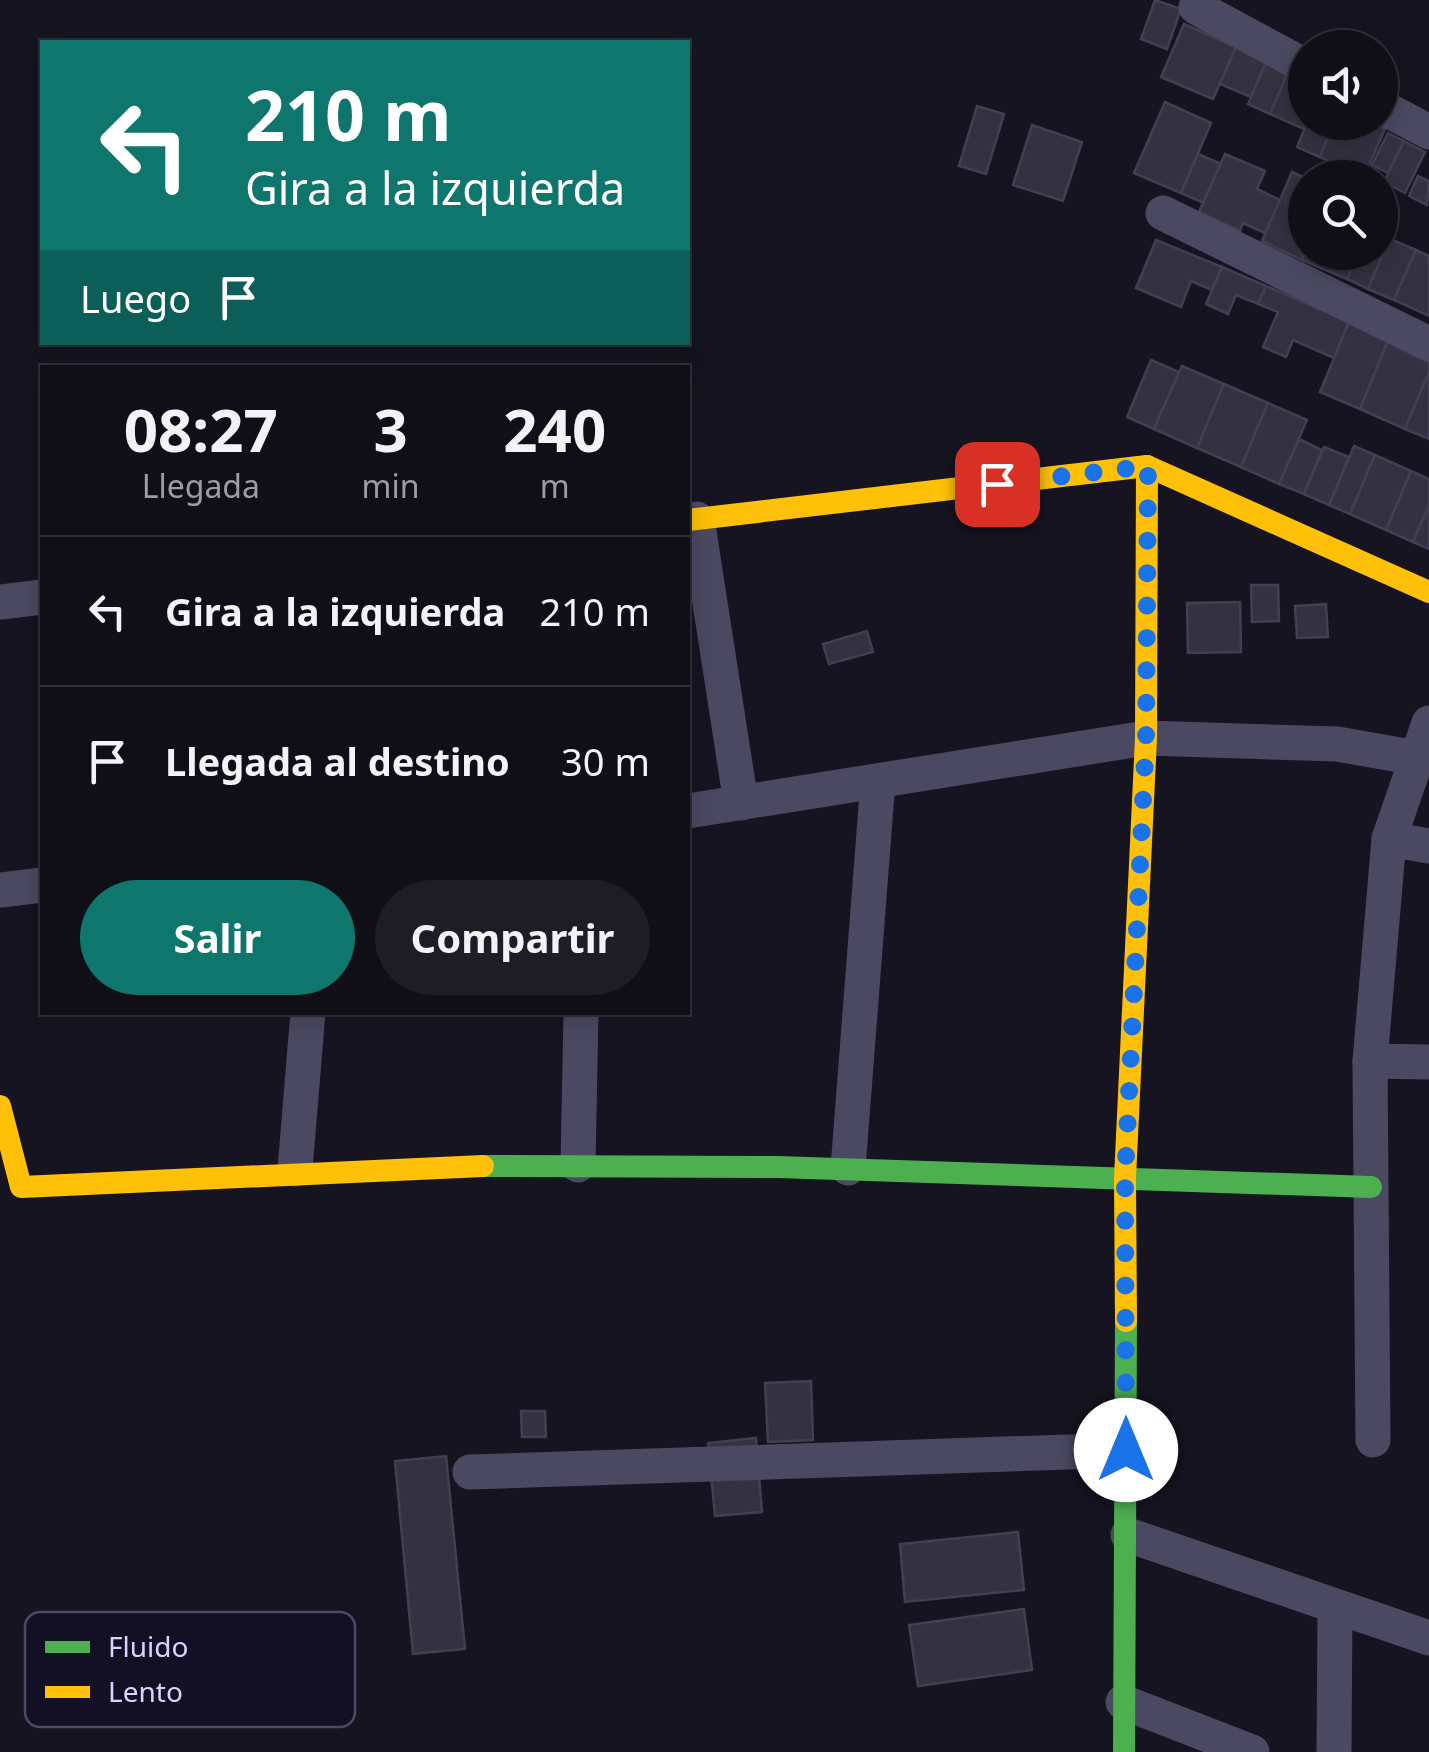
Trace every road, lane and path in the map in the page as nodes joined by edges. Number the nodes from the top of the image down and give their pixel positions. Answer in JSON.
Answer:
{"nodes":[{"id":1,"x":1196,"y":8,"type":"dead end"},
{"id":2,"x":1288,"y":57,"type":"edge"},
{"id":3,"x":1398,"y":116,"type":"edge"},
{"id":4,"x":1429,"y":132,"type":"edge"},
{"id":5,"x":1163,"y":213,"type":"dead end"},
{"id":6,"x":1429,"y":344,"type":"edge"},
{"id":7,"x":1148,"y":466,"type":"junction"},
{"id":8,"x":692,"y":520,"type":"edge"},
{"id":9,"x":1429,"y":592,"type":"edge"},
{"id":10,"x":40,"y":597,"type":"edge"},
{"id":11,"x":0,"y":602,"type":"edge"},
{"id":12,"x":1429,"y":723,"type":"edge"},
{"id":13,"x":1146,"y":738,"type":"junction"},
{"id":14,"x":1417,"y":758,"type":"junction"},
{"id":15,"x":878,"y":781,"type":"junction"},
{"id":16,"x":741,"y":803,"type":"junction"},
{"id":17,"x":690,"y":811,"type":"edge"},
{"id":18,"x":1389,"y":839,"type":"junction"},
{"id":19,"x":1429,"y":846,"type":"edge"},
{"id":20,"x":40,"y":885,"type":"edge"},
{"id":21,"x":0,"y":890,"type":"edge"},
{"id":22,"x":308,"y":1015,"type":"edge"},
{"id":23,"x":581,"y":1015,"type":"edge"},
{"id":24,"x":1370,"y":1061,"type":"junction"},
{"id":25,"x":1429,"y":1062,"type":"edge"},
{"id":26,"x":0,"y":1106,"type":"edge"},
{"id":27,"x":578,"y":1165,"type":"junction"},
{"id":28,"x":848,"y":1168,"type":"junction"},
{"id":29,"x":295,"y":1170,"type":"junction"},
{"id":30,"x":1125,"y":1178,"type":"junction"},
{"id":31,"x":1371,"y":1187,"type":"junction"},
{"id":32,"x":1373,"y":1440,"type":"dead end"},
{"id":33,"x":1126,"y":1450,"type":"junction"},
{"id":34,"x":470,"y":1472,"type":"dead end"},
{"id":35,"x":1128,"y":1535,"type":"junction"},
{"id":36,"x":1335,"y":1606,"type":"junction"},
{"id":37,"x":1429,"y":1638,"type":"edge"},
{"id":38,"x":1123,"y":1702,"type":"junction"},
{"id":39,"x":1124,"y":1752,"type":"edge"},
{"id":40,"x":1252,"y":1752,"type":"edge"},
{"id":41,"x":1334,"y":1752,"type":"edge"}],
"edges":[{"from":1,"to":2,"type":"street"},
{"from":3,"to":4,"type":"street"},
{"from":5,"to":6,"type":"street"},
{"from":7,"to":8,"type":"street"},
{"from":7,"to":9,"type":"street"},
{"from":7,"to":13,"type":"street"},
{"from":8,"to":16,"type":"street"},
{"from":10,"to":11,"type":"street"},
{"from":12,"to":14,"type":"street"},
{"from":13,"to":14,"type":"street"},
{"from":13,"to":15,"type":"street"},
{"from":13,"to":30,"type":"street"},
{"from":14,"to":18,"type":"street"},
{"from":15,"to":16,"type":"street"},
{"from":15,"to":28,"type":"street"},
{"from":16,"to":17,"type":"street"},
{"from":18,"to":19,"type":"street"},
{"from":18,"to":24,"type":"street"},
{"from":20,"to":21,"type":"street"},
{"from":22,"to":29,"type":"street"},
{"from":23,"to":27,"type":"street"},
{"from":24,"to":25,"type":"street"},
{"from":24,"to":31,"type":"street"},
{"from":26,"to":29,"type":"street"},
{"from":27,"to":28,"type":"street"},
{"from":27,"to":29,"type":"street"},
{"from":28,"to":30,"type":"street"},
{"from":30,"to":31,"type":"street"},
{"from":30,"to":33,"type":"street"},
{"from":31,"to":32,"type":"street"},
{"from":33,"to":34,"type":"street"},
{"from":33,"to":35,"type":"street"},
{"from":35,"to":36,"type":"street"},
{"from":35,"to":38,"type":"street"},
{"from":36,"to":37,"type":"street"},
{"from":36,"to":41,"type":"street"},
{"from":38,"to":39,"type":"street"},
{"from":38,"to":40,"type":"street"}]}
